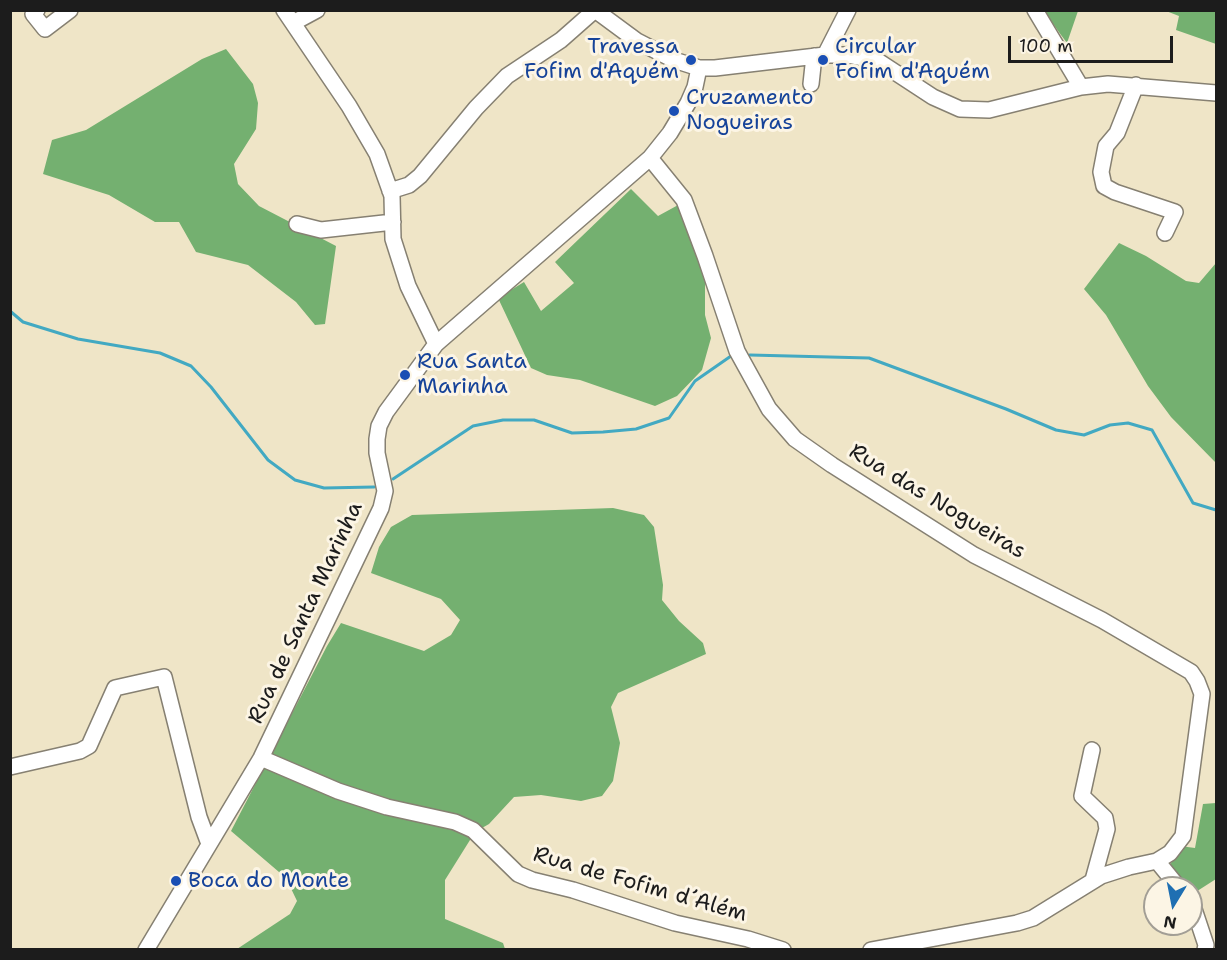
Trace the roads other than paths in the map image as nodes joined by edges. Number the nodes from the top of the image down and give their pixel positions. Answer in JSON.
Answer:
{"nodes":[{"id":1,"x":37,"y":10,"type":"edge"},
{"id":2,"x":70,"y":10,"type":"edge"},
{"id":3,"x":316,"y":10,"type":"edge"},
{"id":4,"x":595,"y":10,"type":"edge"},
{"id":5,"x":848,"y":10,"type":"edge"},
{"id":6,"x":1035,"y":10,"type":"edge"},
{"id":7,"x":289,"y":17,"type":"edge"},
{"id":8,"x":820,"y":56,"type":"junction"},
{"id":9,"x":699,"y":68,"type":"junction"},
{"id":10,"x":811,"y":84,"type":"dead end"},
{"id":11,"x":1136,"y":85,"type":"junction"},
{"id":12,"x":1082,"y":87,"type":"junction"},
{"id":13,"x":1216,"y":93,"type":"edge"},
{"id":14,"x":650,"y":158,"type":"junction"},
{"id":15,"x":390,"y":191,"type":"junction"},
{"id":16,"x":393,"y":222,"type":"junction"},
{"id":17,"x":297,"y":224,"type":"dead end"},
{"id":18,"x":1165,"y":233,"type":"dead end"},
{"id":19,"x":436,"y":344,"type":"junction"},
{"id":20,"x":1092,"y":750,"type":"dead end"},
{"id":21,"x":261,"y":758,"type":"junction"},
{"id":22,"x":10,"y":767,"type":"edge"},
{"id":23,"x":209,"y":844,"type":"junction"},
{"id":24,"x":1157,"y":861,"type":"junction"},
{"id":25,"x":1169,"y":876,"type":"edge"},
{"id":26,"x":1093,"y":880,"type":"junction"},
{"id":27,"x":146,"y":950,"type":"edge"},
{"id":28,"x":783,"y":950,"type":"edge"},
{"id":29,"x":871,"y":950,"type":"edge"}],
"edges":[{"from":1,"to":2,"type":"street"},
{"from":3,"to":7,"type":"street"},
{"from":4,"to":9,"type":"street"},
{"from":4,"to":15,"type":"street"},
{"from":5,"to":8,"type":"street"},
{"from":6,"to":12,"type":"street"},
{"from":7,"to":15,"type":"street"},
{"from":8,"to":9,"type":"street"},
{"from":8,"to":10,"type":"street"},
{"from":8,"to":12,"type":"street"},
{"from":9,"to":14,"type":"street","name":"Rua de Santa Marinha"},
{"from":11,"to":12,"type":"street"},
{"from":11,"to":13,"type":"street"},
{"from":11,"to":18,"type":"street"},
{"from":14,"to":19,"type":"street","name":"Rua de Santa Marinha"},
{"from":14,"to":24,"type":"street","name":"Rua das Nogueiras"},
{"from":15,"to":16,"type":"street"},
{"from":16,"to":17,"type":"street"},
{"from":16,"to":19,"type":"street"},
{"from":19,"to":21,"type":"street","name":"Rua de Santa Marinha"},
{"from":20,"to":26,"type":"street"},
{"from":21,"to":23,"type":"street","name":"Rua de Santa Marinha"},
{"from":21,"to":28,"type":"street","name":"Rua de Fofim d´Além"},
{"from":22,"to":23,"type":"street"},
{"from":23,"to":27,"type":"street","name":"Rua de Santa Marinha"},
{"from":24,"to":25,"type":"street"},
{"from":24,"to":26,"type":"street"},
{"from":26,"to":29,"type":"street"}]}
